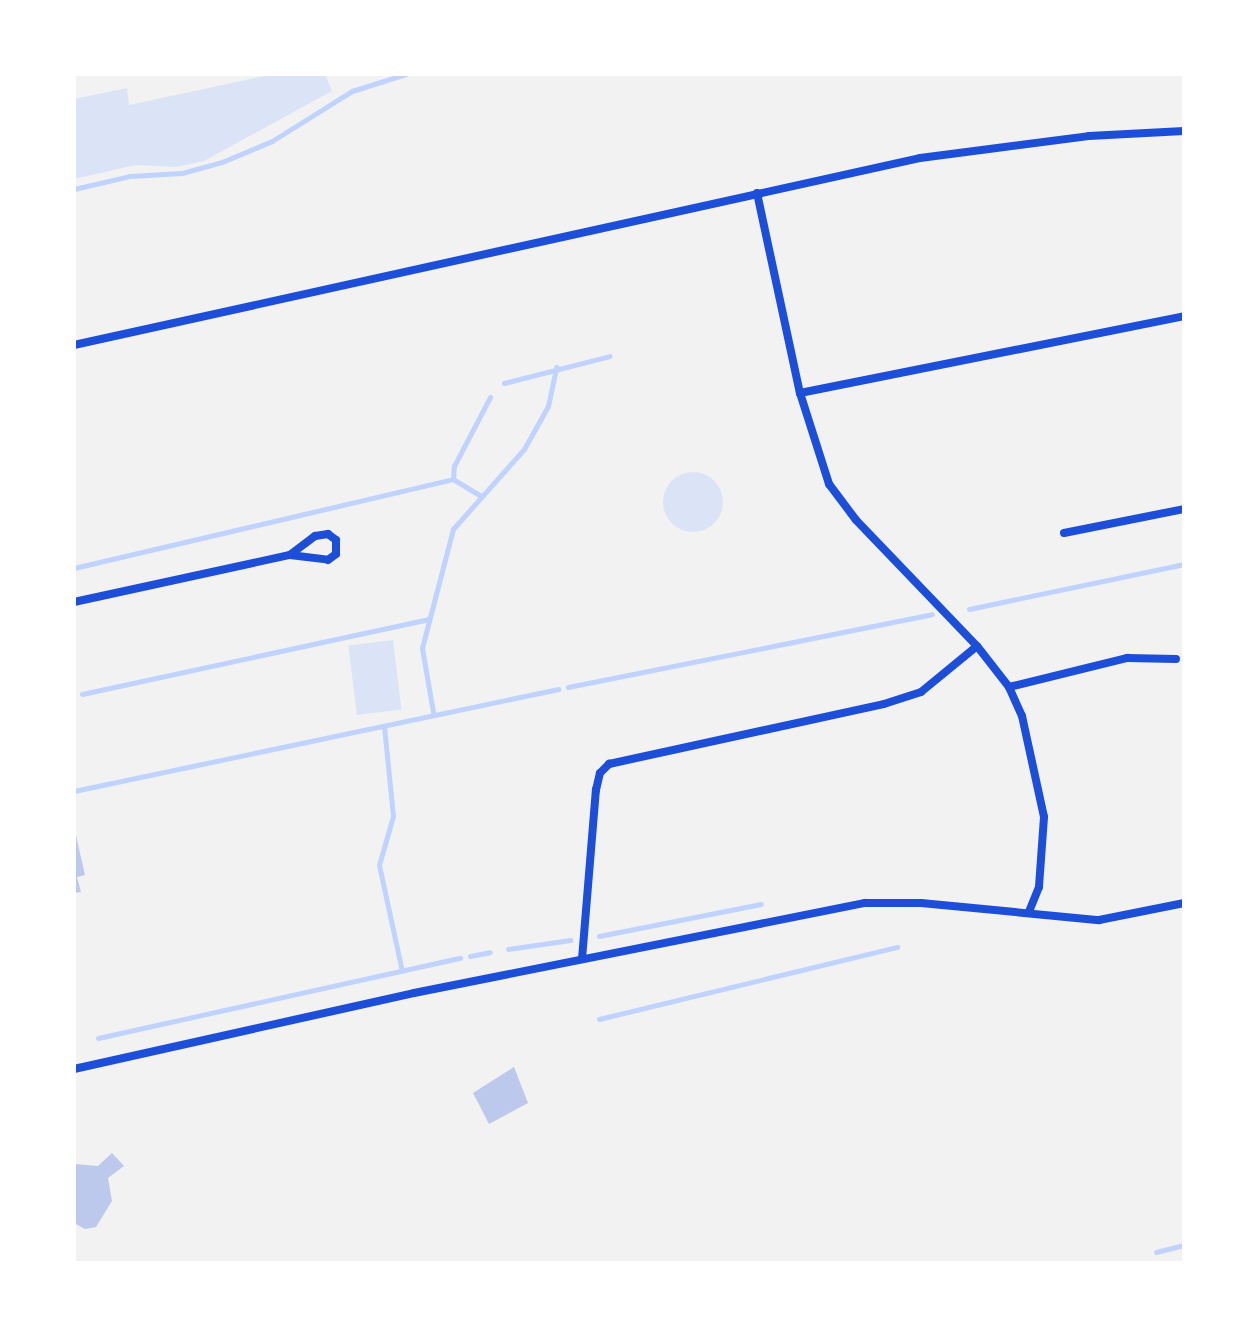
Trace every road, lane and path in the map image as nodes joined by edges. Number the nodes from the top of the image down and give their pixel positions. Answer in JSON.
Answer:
{"nodes":[{"id":1,"x":1184,"y":131,"type":"edge"},
{"id":2,"x":757,"y":193,"type":"junction"},
{"id":3,"x":1184,"y":316,"type":"edge"},
{"id":4,"x":74,"y":345,"type":"edge"},
{"id":5,"x":800,"y":393,"type":"junction"},
{"id":6,"x":1184,"y":509,"type":"edge"},
{"id":7,"x":1064,"y":533,"type":"dead end"},
{"id":8,"x":290,"y":555,"type":"junction"},
{"id":9,"x":74,"y":602,"type":"edge"},
{"id":10,"x":977,"y":646,"type":"junction"},
{"id":11,"x":1176,"y":659,"type":"dead end"},
{"id":12,"x":1009,"y":687,"type":"junction"},
{"id":13,"x":1184,"y":903,"type":"edge"},
{"id":14,"x":1029,"y":912,"type":"junction"},
{"id":15,"x":582,"y":959,"type":"junction"},
{"id":16,"x":74,"y":1069,"type":"edge"}],
"edges":[{"from":1,"to":2,"type":"street"},
{"from":2,"to":4,"type":"street"},
{"from":2,"to":5,"type":"street"},
{"from":3,"to":5,"type":"street"},
{"from":5,"to":10,"type":"street"},
{"from":6,"to":7,"type":"street"},
{"from":8,"to":8,"type":"street"},
{"from":8,"to":9,"type":"street"},
{"from":10,"to":12,"type":"street"},
{"from":10,"to":15,"type":"street"},
{"from":11,"to":12,"type":"street"},
{"from":12,"to":14,"type":"street"},
{"from":13,"to":14,"type":"street"},
{"from":14,"to":15,"type":"street"},
{"from":15,"to":16,"type":"street"}]}
